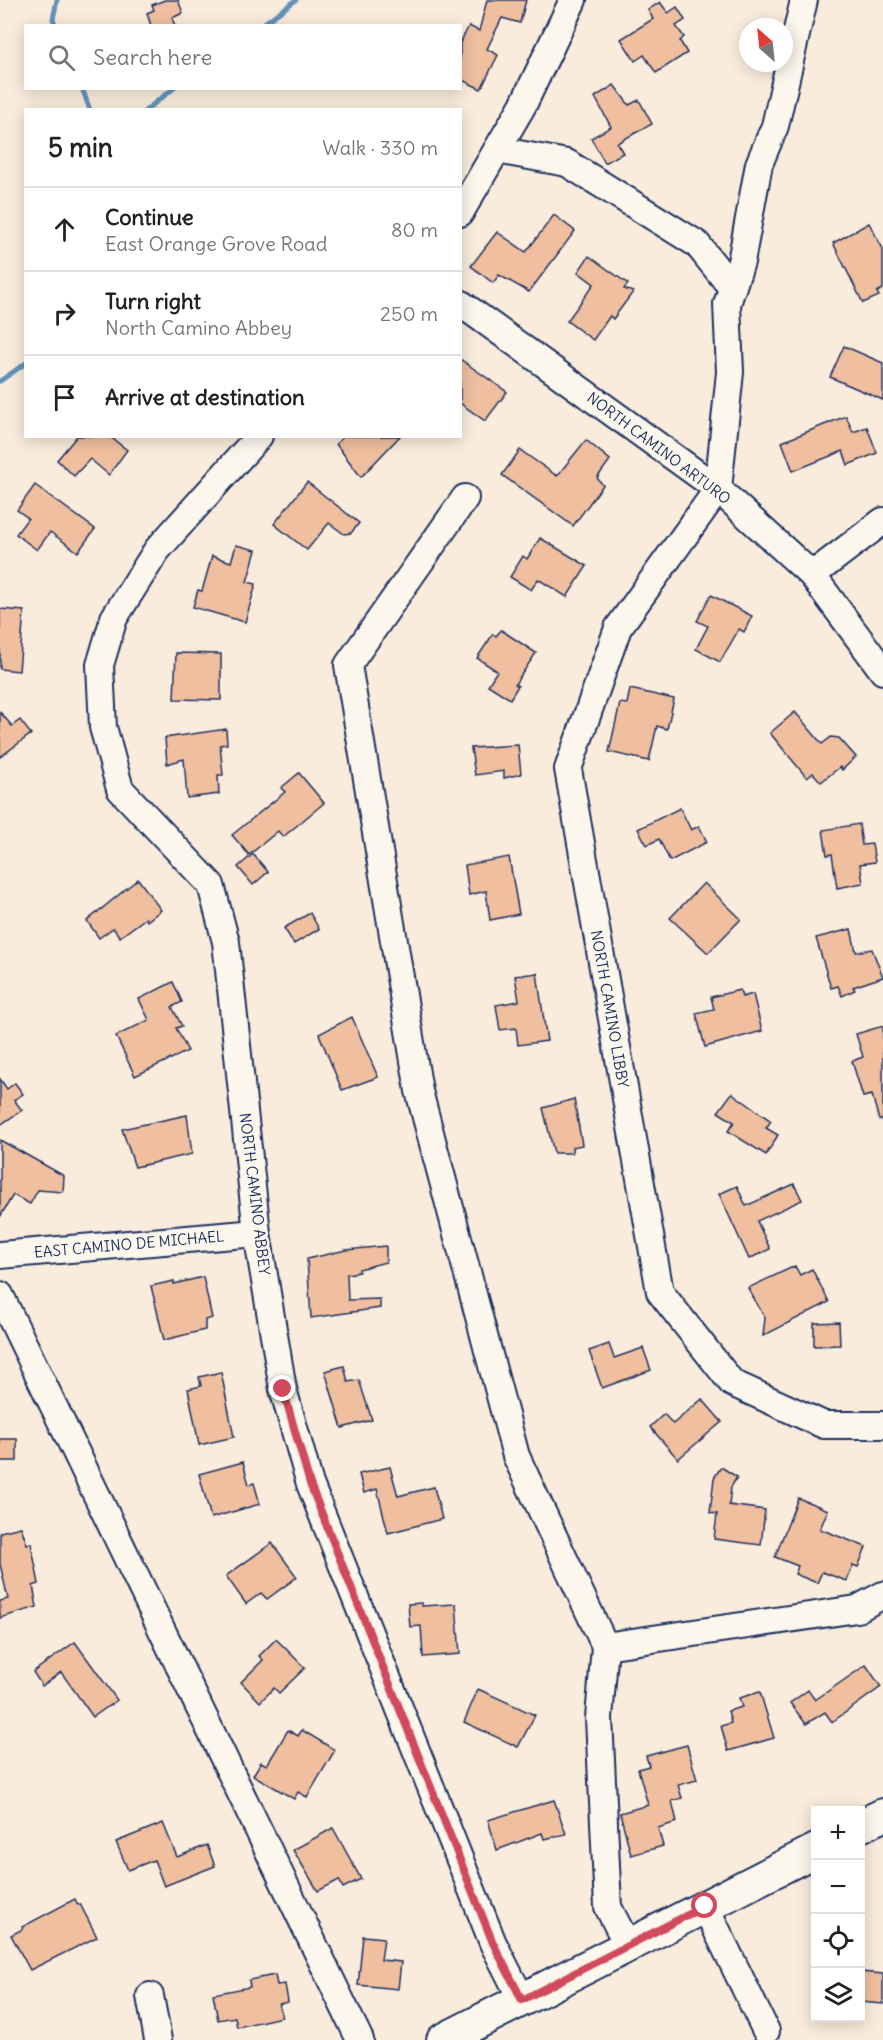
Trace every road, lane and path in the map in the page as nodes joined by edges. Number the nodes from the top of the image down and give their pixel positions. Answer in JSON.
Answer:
{"nodes":[{"id":1,"x":573,"y":0,"type":"edge"},
{"id":2,"x":804,"y":0,"type":"edge"},
{"id":3,"x":497,"y":150,"type":"junction"},
{"id":4,"x":462,"y":210,"type":"edge"},
{"id":5,"x":732,"y":288,"type":"junction"},
{"id":6,"x":462,"y":304,"type":"edge"},
{"id":7,"x":257,"y":438,"type":"edge"},
{"id":8,"x":718,"y":489,"type":"junction"},
{"id":9,"x":465,"y":498,"type":"dead end"},
{"id":10,"x":883,"y":520,"type":"edge"},
{"id":11,"x":812,"y":575,"type":"junction"},
{"id":12,"x":883,"y":671,"type":"edge"},
{"id":13,"x":257,"y":1233,"type":"junction"},
{"id":14,"x":0,"y":1255,"type":"edge"},
{"id":15,"x":0,"y":1295,"type":"edge"},
{"id":16,"x":883,"y":1425,"type":"edge"},
{"id":17,"x":883,"y":1595,"type":"edge"},
{"id":18,"x":605,"y":1646,"type":"junction"},
{"id":19,"x":883,"y":1815,"type":"edge"},
{"id":20,"x":865,"y":1824,"type":"edge"},
{"id":21,"x":811,"y":1853,"type":"edge"},
{"id":22,"x":705,"y":1906,"type":"junction"},
{"id":23,"x":628,"y":1946,"type":"junction"},
{"id":24,"x":150,"y":1996,"type":"dead end"},
{"id":25,"x":522,"y":2000,"type":"junction"},
{"id":26,"x":766,"y":2031,"type":"dead end"},
{"id":27,"x":158,"y":2040,"type":"edge"},
{"id":28,"x":360,"y":2040,"type":"edge"},
{"id":29,"x":443,"y":2040,"type":"edge"}],
"edges":[{"from":1,"to":3,"type":"street"},
{"from":2,"to":5,"type":"street"},
{"from":3,"to":4,"type":"street"},
{"from":3,"to":5,"type":"street"},
{"from":5,"to":8,"type":"street"},
{"from":6,"to":8,"type":"street","name":"NORTH CAMINO ARTURO"},
{"from":7,"to":13,"type":"street","name":"NORTH CAMINO ABBEY"},
{"from":8,"to":11,"type":"street","name":"NORTH CAMINO ARTURO"},
{"from":8,"to":16,"type":"street","name":"NORTH CAMINO LIBBY"},
{"from":9,"to":18,"type":"street"},
{"from":10,"to":11,"type":"street"},
{"from":11,"to":12,"type":"street","name":"NORTH CAMINO ARTURO"},
{"from":13,"to":14,"type":"street","name":"EAST CAMINO DE MICHAEL"},
{"from":13,"to":25,"type":"street","name":"NORTH CAMINO ABBEY"},
{"from":15,"to":28,"type":"street"},
{"from":17,"to":18,"type":"street"},
{"from":18,"to":23,"type":"street"},
{"from":19,"to":20,"type":"main road"},
{"from":21,"to":22,"type":"main road"},
{"from":22,"to":23,"type":"main road"},
{"from":22,"to":26,"type":"street"},
{"from":23,"to":25,"type":"main road"},
{"from":24,"to":27,"type":"street"},
{"from":25,"to":29,"type":"main road"}]}
